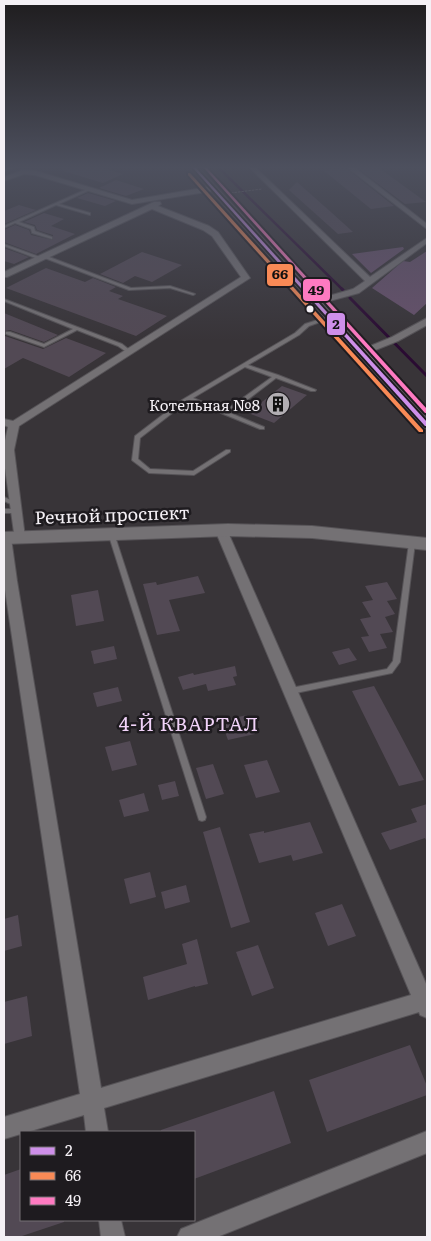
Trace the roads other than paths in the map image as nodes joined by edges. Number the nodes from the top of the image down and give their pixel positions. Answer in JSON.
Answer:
{"nodes":[{"id":1,"x":27,"y":226,"type":"edge"},
{"id":2,"x":108,"y":226,"type":"edge"},
{"id":3,"x":201,"y":226,"type":"edge"},
{"id":4,"x":248,"y":226,"type":"edge"},
{"id":5,"x":312,"y":226,"type":"edge"},
{"id":6,"x":51,"y":238,"type":"dead end"},
{"id":7,"x":427,"y":240,"type":"edge"},
{"id":8,"x":4,"y":246,"type":"edge"},
{"id":9,"x":41,"y":257,"type":"junction"},
{"id":10,"x":4,"y":275,"type":"edge"},
{"id":11,"x":370,"y":282,"type":"junction"},
{"id":12,"x":194,"y":294,"type":"dead end"},
{"id":13,"x":4,"y":300,"type":"edge"},
{"id":14,"x":317,"y":302,"type":"junction"},
{"id":15,"x":332,"y":317,"type":"junction"},
{"id":16,"x":427,"y":321,"type":"edge"},
{"id":17,"x":76,"y":329,"type":"junction"},
{"id":18,"x":8,"y":333,"type":"dead end"},
{"id":19,"x":130,"y":352,"type":"junction"},
{"id":20,"x":363,"y":352,"type":"junction"},
{"id":21,"x":244,"y":365,"type":"junction"},
{"id":22,"x":276,"y":376,"type":"junction"},
{"id":23,"x":313,"y":390,"type":"dead end"},
{"id":24,"x":189,"y":398,"type":"junction"},
{"id":25,"x":226,"y":413,"type":"junction"},
{"id":26,"x":9,"y":423,"type":"edge"},
{"id":27,"x":427,"y":425,"type":"edge"},
{"id":28,"x":262,"y":428,"type":"dead end"},
{"id":29,"x":228,"y":451,"type":"dead end"},
{"id":30,"x":4,"y":499,"type":"edge"},
{"id":31,"x":12,"y":509,"type":"edge"},
{"id":32,"x":222,"y":530,"type":"junction"},
{"id":33,"x":111,"y":533,"type":"junction"},
{"id":34,"x":9,"y":538,"type":"edge"},
{"id":35,"x":420,"y":543,"type":"edge"},
{"id":36,"x":291,"y":691,"type":"junction"},
{"id":37,"x":202,"y":817,"type":"dead end"},
{"id":38,"x":426,"y":1004,"type":"edge"},
{"id":39,"x":92,"y":1101,"type":"junction"},
{"id":40,"x":4,"y":1128,"type":"edge"},
{"id":41,"x":97,"y":1131,"type":"edge"},
{"id":42,"x":427,"y":1142,"type":"edge"},
{"id":43,"x":110,"y":1221,"type":"edge"},
{"id":44,"x":113,"y":1237,"type":"edge"},
{"id":45,"x":190,"y":1237,"type":"edge"}],
"edges":[{"from":1,"to":6,"type":"lane"},
{"from":2,"to":9,"type":"street"},
{"from":3,"to":19,"type":"street"},
{"from":4,"to":14,"type":"street"},
{"from":5,"to":11,"type":"street"},
{"from":7,"to":11,"type":"street"},
{"from":8,"to":9,"type":"lane"},
{"from":9,"to":10,"type":"street"},
{"from":9,"to":12,"type":"lane"},
{"from":11,"to":14,"type":"street"},
{"from":13,"to":17,"type":"lane"},
{"from":14,"to":15,"type":"street"},
{"from":15,"to":20,"type":"street"},
{"from":15,"to":21,"type":"lane"},
{"from":16,"to":20,"type":"street"},
{"from":17,"to":18,"type":"lane"},
{"from":17,"to":19,"type":"lane"},
{"from":19,"to":26,"type":"street"},
{"from":20,"to":27,"type":"street"},
{"from":21,"to":22,"type":"lane"},
{"from":21,"to":24,"type":"lane"},
{"from":22,"to":23,"type":"lane"},
{"from":22,"to":25,"type":"lane"},
{"from":24,"to":25,"type":"lane"},
{"from":24,"to":29,"type":"lane"},
{"from":25,"to":28,"type":"lane"},
{"from":26,"to":31,"type":"street"},
{"from":30,"to":31,"type":"lane"},
{"from":31,"to":34,"type":"street"},
{"from":32,"to":33,"type":"street","name":"Речной проспект"},
{"from":32,"to":35,"type":"street","name":"Речной проспект"},
{"from":32,"to":36,"type":"street"},
{"from":33,"to":34,"type":"street","name":"Речной проспект"},
{"from":33,"to":37,"type":"lane"},
{"from":34,"to":39,"type":"street"},
{"from":35,"to":36,"type":"lane"},
{"from":36,"to":38,"type":"street"},
{"from":38,"to":39,"type":"street"},
{"from":39,"to":40,"type":"street"},
{"from":39,"to":41,"type":"street"},
{"from":42,"to":45,"type":"street"},
{"from":43,"to":44,"type":"street"}]}
